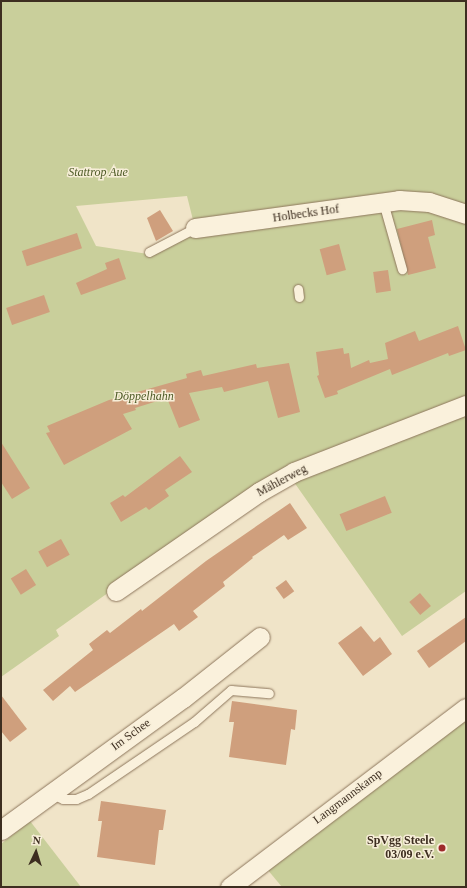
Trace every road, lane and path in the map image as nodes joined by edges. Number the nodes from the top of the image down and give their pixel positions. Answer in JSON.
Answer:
{"nodes":[{"id":1,"x":383,"y":202,"type":"junction"},
{"id":2,"x":466,"y":214,"type":"edge"},
{"id":3,"x":195,"y":228,"type":"joint"},
{"id":4,"x":149,"y":252,"type":"dead end"},
{"id":5,"x":402,"y":269,"type":"dead end"},
{"id":6,"x":466,"y":405,"type":"edge"},
{"id":7,"x":116,"y":591,"type":"dead end"},
{"id":8,"x":260,"y":637,"type":"dead end"},
{"id":9,"x":269,"y":693,"type":"dead end"},
{"id":10,"x":466,"y":708,"type":"edge"},
{"id":11,"x":50,"y":793,"type":"junction"},
{"id":12,"x":1,"y":830,"type":"edge"},
{"id":13,"x":230,"y":887,"type":"edge"}],
"edges":[{"from":1,"to":2,"type":"street","name":"Holbecks Hof"},
{"from":1,"to":3,"type":"street","name":"Holbecks Hof"},
{"from":1,"to":5,"type":"lane"},
{"from":3,"to":4,"type":"lane","name":"Holbecks Hof"},
{"from":6,"to":7,"type":"street","name":"Mählerweg"},
{"from":8,"to":11,"type":"street","name":"Im Schee"},
{"from":9,"to":11,"type":"lane"},
{"from":10,"to":13,"type":"street","name":"Langmannskamp"},
{"from":11,"to":12,"type":"street","name":"Im Schee"}]}
